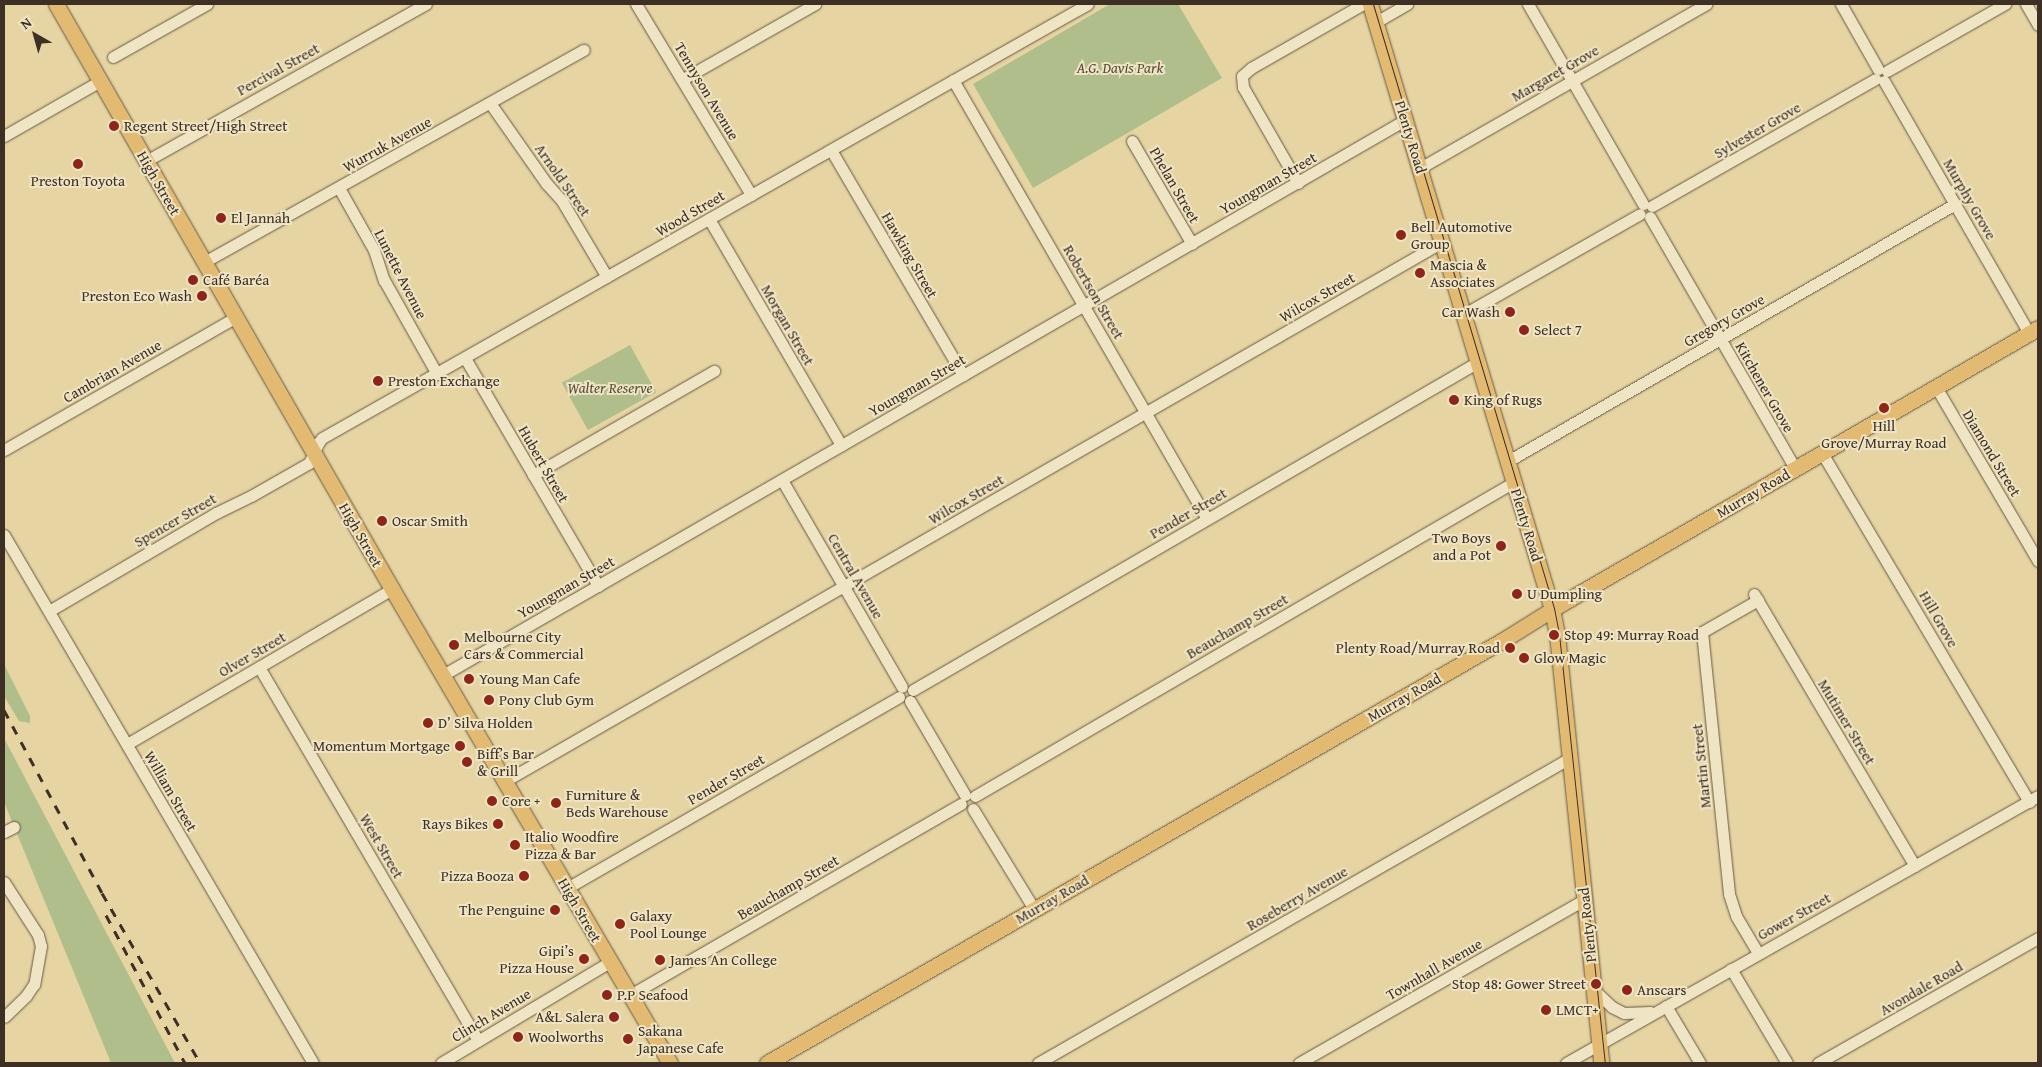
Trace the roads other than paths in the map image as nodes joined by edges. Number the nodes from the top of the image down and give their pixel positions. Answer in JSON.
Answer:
{"nodes":[{"id":1,"x":56,"y":4,"type":"edge"},
{"id":2,"x":207,"y":4,"type":"edge"},
{"id":3,"x":426,"y":4,"type":"edge"},
{"id":4,"x":636,"y":4,"type":"edge"},
{"id":5,"x":815,"y":4,"type":"edge"},
{"id":6,"x":1088,"y":4,"type":"edge"},
{"id":7,"x":1363,"y":4,"type":"edge"},
{"id":8,"x":1370,"y":4,"type":"edge"},
{"id":9,"x":1407,"y":4,"type":"edge"},
{"id":10,"x":1528,"y":4,"type":"edge"},
{"id":11,"x":1706,"y":4,"type":"edge"},
{"id":12,"x":1841,"y":4,"type":"edge"},
{"id":13,"x":2005,"y":4,"type":"edge"},
{"id":14,"x":2026,"y":4,"type":"edge"},
{"id":15,"x":1376,"y":22,"type":"junction"},
{"id":16,"x":2038,"y":25,"type":"edge"},
{"id":17,"x":584,"y":50,"type":"dead end"},
{"id":18,"x":113,"y":57,"type":"dead end"},
{"id":19,"x":1881,"y":75,"type":"junction"},
{"id":20,"x":682,"y":79,"type":"junction"},
{"id":21,"x":954,"y":80,"type":"junction"},
{"id":22,"x":1572,"y":80,"type":"junction"},
{"id":23,"x":100,"y":81,"type":"junction"},
{"id":24,"x":490,"y":103,"type":"junction"},
{"id":25,"x":1405,"y":120,"type":"junction"},
{"id":26,"x":4,"y":136,"type":"edge"},
{"id":27,"x":1132,"y":141,"type":"dead end"},
{"id":28,"x":831,"y":150,"type":"junction"},
{"id":29,"x":146,"y":162,"type":"junction"},
{"id":30,"x":1420,"y":168,"type":"junction"},
{"id":31,"x":1298,"y":183,"type":"junction"},
{"id":32,"x":339,"y":188,"type":"junction"},
{"id":33,"x":752,"y":195,"type":"junction"},
{"id":34,"x":1955,"y":204,"type":"junction"},
{"id":35,"x":1646,"y":210,"type":"junction"},
{"id":36,"x":709,"y":219,"type":"junction"},
{"id":37,"x":1442,"y":242,"type":"junction"},
{"id":38,"x":1192,"y":244,"type":"junction"},
{"id":39,"x":204,"y":262,"type":"junction"},
{"id":40,"x":607,"y":277,"type":"junction"},
{"id":41,"x":1085,"y":305,"type":"junction"},
{"id":42,"x":1464,"y":314,"type":"junction"},
{"id":43,"x":236,"y":317,"type":"junction"},
{"id":44,"x":2034,"y":330,"type":"edge"},
{"id":45,"x":1721,"y":340,"type":"junction"},
{"id":46,"x":465,"y":358,"type":"junction"},
{"id":47,"x":1478,"y":362,"type":"junction"},
{"id":48,"x":714,"y":371,"type":"dead end"},
{"id":49,"x":437,"y":374,"type":"junction"},
{"id":50,"x":963,"y":375,"type":"junction"},
{"id":51,"x":1936,"y":387,"type":"junction"},
{"id":52,"x":1146,"y":413,"type":"junction"},
{"id":53,"x":841,"y":446,"type":"junction"},
{"id":54,"x":4,"y":450,"type":"edge"},
{"id":55,"x":1822,"y":453,"type":"junction"},
{"id":56,"x":314,"y":454,"type":"junction"},
{"id":57,"x":1508,"y":461,"type":"junction"},
{"id":58,"x":1795,"y":468,"type":"junction"},
{"id":59,"x":533,"y":474,"type":"junction"},
{"id":60,"x":782,"y":480,"type":"junction"},
{"id":61,"x":1514,"y":482,"type":"junction"},
{"id":62,"x":1207,"y":519,"type":"junction"},
{"id":63,"x":4,"y":535,"type":"edge"},
{"id":64,"x":2038,"y":561,"type":"edge"},
{"id":65,"x":598,"y":586,"type":"junction"},
{"id":66,"x":844,"y":586,"type":"junction"},
{"id":67,"x":392,"y":589,"type":"junction"},
{"id":68,"x":1756,"y":597,"type":"joint"},
{"id":69,"x":1552,"y":609,"type":"junction"},
{"id":70,"x":49,"y":611,"type":"junction"},
{"id":71,"x":259,"y":667,"type":"junction"},
{"id":72,"x":443,"y":675,"type":"junction"},
{"id":73,"x":906,"y":694,"type":"junction"},
{"id":74,"x":126,"y":744,"type":"junction"},
{"id":75,"x":1570,"y":758,"type":"junction"},
{"id":76,"x":505,"y":781,"type":"junction"},
{"id":77,"x":967,"y":798,"type":"junction"},
{"id":78,"x":2034,"y":799,"type":"edge"},
{"id":79,"x":14,"y":827,"type":"dead end"},
{"id":80,"x":4,"y":832,"type":"edge"},
{"id":81,"x":1915,"y":866,"type":"junction"},
{"id":82,"x":4,"y":882,"type":"edge"},
{"id":83,"x":567,"y":888,"type":"junction"},
{"id":84,"x":1584,"y":900,"type":"junction"},
{"id":85,"x":1034,"y":909,"type":"junction"},
{"id":86,"x":2038,"y":938,"type":"edge"},
{"id":87,"x":1758,"y":953,"type":"junction"},
{"id":88,"x":610,"y":962,"type":"junction"},
{"id":89,"x":1731,"y":969,"type":"junction"},
{"id":90,"x":1594,"y":991,"type":"junction"},
{"id":91,"x":630,"y":995,"type":"junction"},
{"id":92,"x":1662,"y":1008,"type":"junction"},
{"id":93,"x":4,"y":1017,"type":"edge"},
{"id":94,"x":478,"y":1041,"type":"junction"},
{"id":95,"x":1600,"y":1044,"type":"junction"},
{"id":96,"x":313,"y":1063,"type":"edge"},
{"id":97,"x":440,"y":1063,"type":"edge"},
{"id":98,"x":670,"y":1063,"type":"edge"},
{"id":99,"x":767,"y":1063,"type":"edge"},
{"id":100,"x":1038,"y":1063,"type":"edge"},
{"id":101,"x":1299,"y":1063,"type":"edge"},
{"id":102,"x":1566,"y":1063,"type":"edge"},
{"id":103,"x":1601,"y":1063,"type":"edge"},
{"id":104,"x":1700,"y":1063,"type":"edge"},
{"id":105,"x":1787,"y":1063,"type":"edge"},
{"id":106,"x":1818,"y":1063,"type":"edge"}],
"edges":[{"from":1,"to":23,"type":"main road","name":"High Street"},
{"from":2,"to":18,"type":"street"},
{"from":3,"to":29,"type":"street","name":"Percival Street"},
{"from":4,"to":20,"type":"street","name":"Tennyson Avenue"},
{"from":5,"to":20,"type":"street"},
{"from":6,"to":21,"type":"street","name":"Wood Street"},
{"from":7,"to":31,"type":"street"},
{"from":8,"to":15,"type":"main road","name":"Plenty Road"},
{"from":9,"to":15,"type":"street"},
{"from":10,"to":22,"type":"street","name":"Kitchener Grove"},
{"from":11,"to":22,"type":"street","name":"Margaret Grove"},
{"from":12,"to":19,"type":"street","name":"Murphy Grove"},
{"from":13,"to":19,"type":"street","name":"Sylvester Grove"},
{"from":14,"to":16,"type":"street"},
{"from":15,"to":25,"type":"main road","name":"Plenty Road"},
{"from":17,"to":24,"type":"street","name":"Wurruk Avenue"},
{"from":19,"to":34,"type":"street","name":"Murphy Grove"},
{"from":19,"to":35,"type":"street","name":"Sylvester Grove"},
{"from":20,"to":33,"type":"street","name":"Tennyson Avenue"},
{"from":21,"to":28,"type":"street","name":"Wood Street"},
{"from":21,"to":41,"type":"street","name":"Robertson Street"},
{"from":22,"to":30,"type":"street","name":"Margaret Grove"},
{"from":22,"to":35,"type":"street","name":"Kitchener Grove"},
{"from":23,"to":26,"type":"street"},
{"from":23,"to":29,"type":"main road","name":"High Street"},
{"from":24,"to":32,"type":"street","name":"Wurruk Avenue"},
{"from":24,"to":40,"type":"street","name":"Arnold Street"},
{"from":25,"to":30,"type":"main road","name":"Plenty Road"},
{"from":25,"to":31,"type":"street","name":"Youngman Street"},
{"from":27,"to":38,"type":"street","name":"Phelan Street"},
{"from":28,"to":33,"type":"street","name":"Wood Street"},
{"from":28,"to":50,"type":"street","name":"Hawking Street"},
{"from":29,"to":39,"type":"main road","name":"High Street"},
{"from":30,"to":37,"type":"main road","name":"Plenty Road"},
{"from":31,"to":38,"type":"street","name":"Youngman Street"},
{"from":32,"to":39,"type":"street","name":"Wurruk Avenue"},
{"from":32,"to":49,"type":"street","name":"Lunette Avenue"},
{"from":33,"to":36,"type":"street","name":"Wood Street"},
{"from":34,"to":44,"type":"street","name":"Murphy Grove"},
{"from":34,"to":45,"type":"street","name":"Gregory Grove"},
{"from":35,"to":42,"type":"street","name":"Sylvester Grove"},
{"from":35,"to":45,"type":"street","name":"Kitchener Grove"},
{"from":36,"to":40,"type":"street","name":"Wood Street"},
{"from":36,"to":53,"type":"street","name":"Morgan Street"},
{"from":37,"to":42,"type":"main road","name":"Plenty Road"},
{"from":37,"to":52,"type":"street","name":"Wilcox Street"},
{"from":38,"to":41,"type":"street","name":"Youngman Street"},
{"from":39,"to":43,"type":"main road","name":"High Street"},
{"from":40,"to":46,"type":"street","name":"Wood Street"},
{"from":41,"to":50,"type":"street","name":"Youngman Street"},
{"from":41,"to":52,"type":"street","name":"Robertson Street"},
{"from":42,"to":47,"type":"main road","name":"Plenty Road"},
{"from":43,"to":54,"type":"street","name":"Cambrian Avenue"},
{"from":43,"to":56,"type":"main road","name":"High Street"},
{"from":44,"to":51,"type":"main road","name":"Murray Road"},
{"from":45,"to":57,"type":"street","name":"Gregory Grove"},
{"from":45,"to":58,"type":"street","name":"Kitchener Grove"},
{"from":46,"to":49,"type":"street","name":"Wood Street"},
{"from":46,"to":59,"type":"street","name":"Hubert Street"},
{"from":47,"to":57,"type":"main road","name":"Plenty Road"},
{"from":47,"to":62,"type":"street","name":"Pender Street"},
{"from":48,"to":59,"type":"street"},
{"from":49,"to":56,"type":"street","name":"Wood Street"},
{"from":50,"to":53,"type":"street","name":"Youngman Street"},
{"from":51,"to":55,"type":"main road","name":"Murray Road"},
{"from":51,"to":64,"type":"street","name":"Diamond Street"},
{"from":52,"to":62,"type":"street","name":"Robertson Street"},
{"from":52,"to":66,"type":"street","name":"Wilcox Street"},
{"from":53,"to":60,"type":"street","name":"Youngman Street"},
{"from":55,"to":58,"type":"main road","name":"Murray Road"},
{"from":55,"to":78,"type":"street","name":"Hill Grove"},
{"from":56,"to":67,"type":"main road","name":"High Street"},
{"from":56,"to":70,"type":"street","name":"Spencer Street"},
{"from":57,"to":61,"type":"main road","name":"Plenty Road"},
{"from":58,"to":69,"type":"main road","name":"Murray Road"},
{"from":59,"to":65,"type":"street","name":"Hubert Street"},
{"from":60,"to":65,"type":"street","name":"Youngman Street"},
{"from":60,"to":66,"type":"street","name":"Central Avenue"},
{"from":61,"to":69,"type":"main road","name":"Plenty Road"},
{"from":61,"to":77,"type":"street","name":"Beauchamp Street"},
{"from":62,"to":73,"type":"street","name":"Pender Street"},
{"from":63,"to":70,"type":"street","name":"William Street"},
{"from":65,"to":72,"type":"street","name":"Youngman Street"},
{"from":66,"to":73,"type":"street","name":"Central Avenue"},
{"from":66,"to":76,"type":"street","name":"Wilcox Street"},
{"from":67,"to":71,"type":"street","name":"Olver Street"},
{"from":67,"to":72,"type":"main road","name":"High Street"},
{"from":68,"to":81,"type":"street","name":"Mutimer Street"},
{"from":68,"to":87,"type":"street","name":"Martin Street"},
{"from":69,"to":75,"type":"main road","name":"Plenty Road"},
{"from":69,"to":85,"type":"main road","name":"Murray Road"},
{"from":70,"to":74,"type":"street","name":"William Street"},
{"from":71,"to":74,"type":"street","name":"Olver Street"},
{"from":71,"to":94,"type":"street","name":"West Street"},
{"from":72,"to":76,"type":"main road","name":"High Street"},
{"from":73,"to":77,"type":"street","name":"Central Avenue"},
{"from":73,"to":83,"type":"street","name":"Pender Street"},
{"from":74,"to":96,"type":"street","name":"William Street"},
{"from":75,"to":84,"type":"main road","name":"Plenty Road"},
{"from":75,"to":100,"type":"street","name":"Roseberry Avenue"},
{"from":76,"to":83,"type":"main road","name":"High Street"},
{"from":77,"to":85,"type":"street"},
{"from":77,"to":91,"type":"street","name":"Beauchamp Street"},
{"from":78,"to":81,"type":"street","name":"Gower Street"},
{"from":79,"to":80,"type":"street"},
{"from":81,"to":87,"type":"street","name":"Gower Street"},
{"from":82,"to":93,"type":"street"},
{"from":83,"to":88,"type":"main road","name":"High Street"},
{"from":84,"to":90,"type":"main road","name":"Plenty Road"},
{"from":84,"to":101,"type":"street","name":"Townhall Avenue"},
{"from":85,"to":99,"type":"main road","name":"Murray Road"},
{"from":86,"to":106,"type":"street","name":"Avondale Road"},
{"from":87,"to":89,"type":"street","name":"Gower Street"},
{"from":88,"to":91,"type":"main road","name":"High Street"},
{"from":88,"to":94,"type":"street","name":"Clinch Avenue"},
{"from":89,"to":92,"type":"street","name":"Gower Street"},
{"from":89,"to":105,"type":"street"},
{"from":90,"to":92,"type":"street"},
{"from":90,"to":95,"type":"main road","name":"Plenty Road"},
{"from":91,"to":98,"type":"main road","name":"High Street"},
{"from":92,"to":95,"type":"street","name":"Gower Street"},
{"from":92,"to":104,"type":"street"},
{"from":94,"to":97,"type":"street","name":"Clinch Avenue"},
{"from":95,"to":102,"type":"street","name":"Gower Street"},
{"from":95,"to":103,"type":"main road","name":"Plenty Road"}]}
